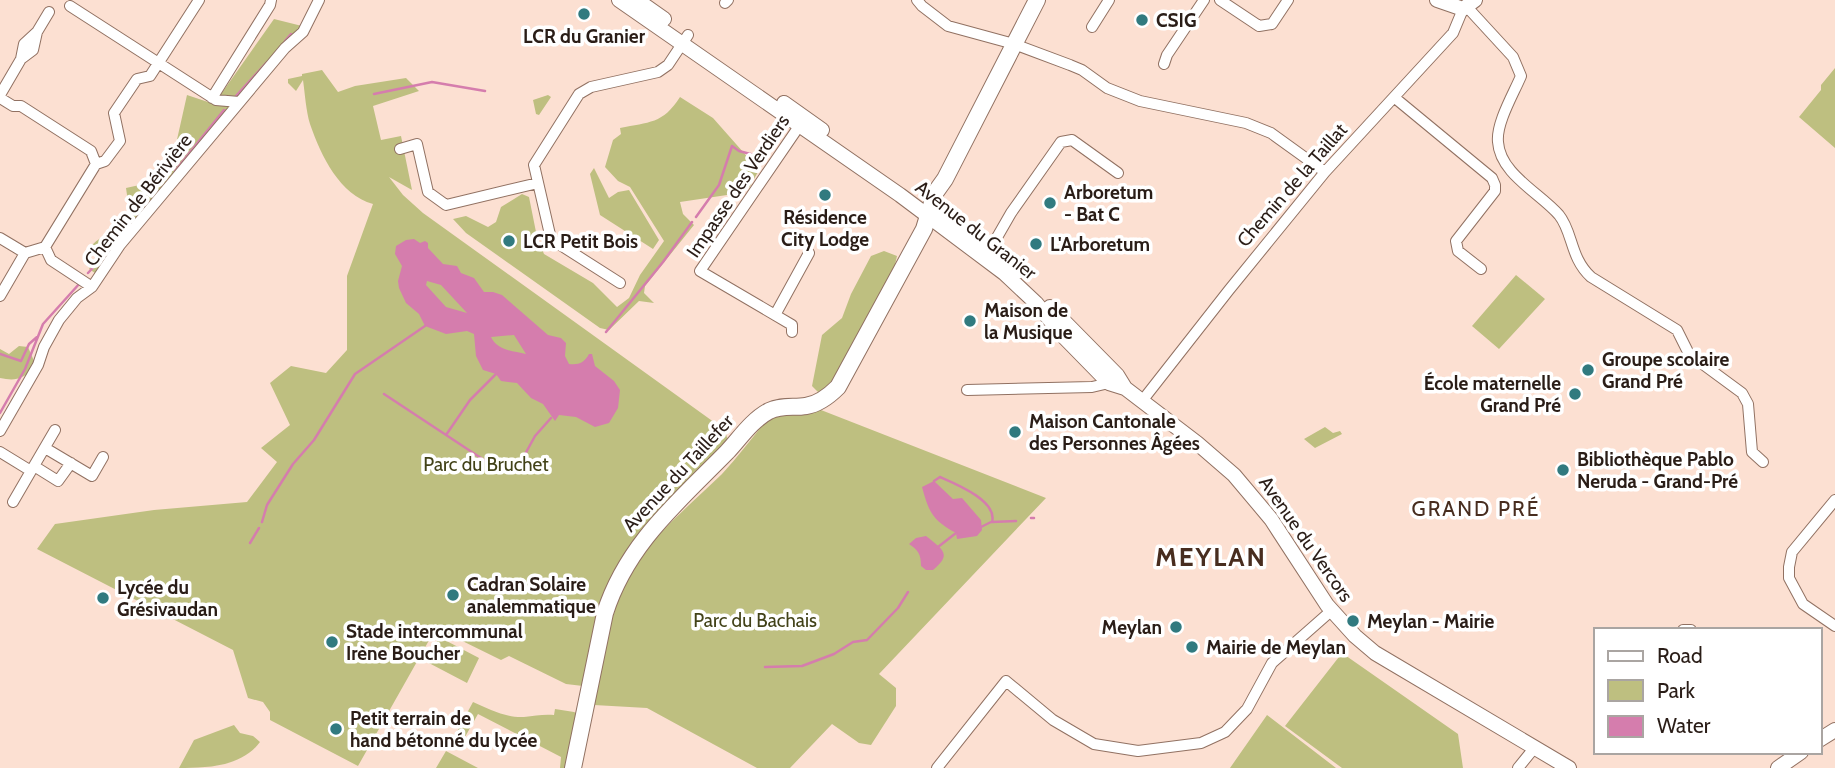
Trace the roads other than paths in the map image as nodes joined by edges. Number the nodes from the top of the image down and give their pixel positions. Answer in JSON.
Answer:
{"nodes":[{"id":1,"x":46,"y":0,"type":"edge"},
{"id":2,"x":199,"y":0,"type":"edge"},
{"id":3,"x":271,"y":0,"type":"edge"},
{"id":4,"x":319,"y":0,"type":"edge"},
{"id":5,"x":619,"y":0,"type":"edge"},
{"id":6,"x":637,"y":0,"type":"edge"},
{"id":7,"x":1037,"y":0,"type":"edge"},
{"id":8,"x":1109,"y":0,"type":"edge"},
{"id":9,"x":1204,"y":0,"type":"edge"},
{"id":10,"x":1220,"y":0,"type":"edge"},
{"id":11,"x":1288,"y":0,"type":"edge"},
{"id":12,"x":1437,"y":0,"type":"edge"},
{"id":13,"x":69,"y":3,"type":"edge"},
{"id":14,"x":920,"y":3,"type":"edge"},
{"id":15,"x":1468,"y":5,"type":"edge"},
{"id":16,"x":49,"y":12,"type":"junction"},
{"id":17,"x":1092,"y":27,"type":"dead end"},
{"id":18,"x":686,"y":39,"type":"junction"},
{"id":19,"x":1014,"y":44,"type":"junction"},
{"id":20,"x":158,"y":64,"type":"junction"},
{"id":21,"x":1164,"y":64,"type":"dead end"},
{"id":22,"x":0,"y":96,"type":"edge"},
{"id":23,"x":212,"y":98,"type":"junction"},
{"id":24,"x":1395,"y":98,"type":"junction"},
{"id":25,"x":239,"y":102,"type":"junction"},
{"id":26,"x":801,"y":122,"type":"junction"},
{"id":27,"x":400,"y":149,"type":"dead end"},
{"id":28,"x":96,"y":164,"type":"junction"},
{"id":29,"x":1325,"y":172,"type":"junction"},
{"id":30,"x":1118,"y":173,"type":"dead end"},
{"id":31,"x":538,"y":183,"type":"junction"},
{"id":32,"x":930,"y":211,"type":"junction"},
{"id":33,"x":0,"y":237,"type":"edge"},
{"id":34,"x":45,"y":247,"type":"junction"},
{"id":35,"x":25,"y":253,"type":"junction"},
{"id":36,"x":809,"y":253,"type":"dead end"},
{"id":37,"x":987,"y":253,"type":"junction"},
{"id":38,"x":1482,"y":269,"type":"dead end"},
{"id":39,"x":620,"y":283,"type":"dead end"},
{"id":40,"x":92,"y":287,"type":"junction"},
{"id":41,"x":0,"y":296,"type":"edge"},
{"id":42,"x":775,"y":315,"type":"junction"},
{"id":43,"x":792,"y":332,"type":"dead end"},
{"id":44,"x":1117,"y":382,"type":"junction"},
{"id":45,"x":967,"y":390,"type":"dead end"},
{"id":46,"x":1142,"y":401,"type":"junction"},
{"id":47,"x":1,"y":428,"type":"edge"},
{"id":48,"x":55,"y":430,"type":"dead end"},
{"id":49,"x":45,"y":447,"type":"junction"},
{"id":50,"x":0,"y":452,"type":"edge"},
{"id":51,"x":103,"y":457,"type":"dead end"},
{"id":52,"x":1763,"y":462,"type":"dead end"},
{"id":53,"x":71,"y":463,"type":"junction"},
{"id":54,"x":32,"y":468,"type":"junction"},
{"id":55,"x":1835,"y":500,"type":"edge"},
{"id":56,"x":13,"y":502,"type":"dead end"},
{"id":57,"x":1331,"y":611,"type":"junction"},
{"id":58,"x":1835,"y":626,"type":"edge"},
{"id":59,"x":1535,"y":747,"type":"junction"},
{"id":60,"x":1798,"y":754,"type":"edge"},
{"id":61,"x":573,"y":768,"type":"edge"},
{"id":62,"x":937,"y":768,"type":"edge"},
{"id":63,"x":1518,"y":768,"type":"edge"},
{"id":64,"x":1569,"y":768,"type":"edge"},
{"id":65,"x":1778,"y":768,"type":"edge"}],
"edges":[{"from":1,"to":16,"type":"street"},
{"from":2,"to":20,"type":"street"},
{"from":3,"to":23,"type":"street"},
{"from":4,"to":25,"type":"street","name":"Chemin de Bérivière"},
{"from":5,"to":18,"type":"street","name":"Avenue du Granier"},
{"from":6,"to":18,"type":"street","name":"Avenue du Granier"},
{"from":7,"to":19,"type":"main road","name":"Avenue du Taillefer"},
{"from":8,"to":17,"type":"street"},
{"from":9,"to":21,"type":"street"},
{"from":10,"to":11,"type":"street"},
{"from":12,"to":15,"type":"street"},
{"from":13,"to":16,"type":"street"},
{"from":13,"to":20,"type":"street"},
{"from":14,"to":19,"type":"street"},
{"from":15,"to":24,"type":"street","name":"Chemin de la Taillat"},
{"from":15,"to":52,"type":"street"},
{"from":16,"to":22,"type":"street"},
{"from":18,"to":26,"type":"street","name":"Avenue du Granier"},
{"from":18,"to":31,"type":"street"},
{"from":19,"to":29,"type":"street"},
{"from":19,"to":32,"type":"main road","name":"Avenue du Taillefer"},
{"from":20,"to":23,"type":"street"},
{"from":20,"to":28,"type":"street"},
{"from":22,"to":28,"type":"street"},
{"from":23,"to":25,"type":"street"},
{"from":24,"to":29,"type":"street","name":"Chemin de la Taillat"},
{"from":24,"to":38,"type":"street"},
{"from":25,"to":40,"type":"street","name":"Chemin de Bérivière"},
{"from":26,"to":32,"type":"street","name":"Avenue du Granier"},
{"from":26,"to":42,"type":"street","name":"Impasse des Verdiers"},
{"from":27,"to":31,"type":"street"},
{"from":28,"to":34,"type":"street"},
{"from":29,"to":46,"type":"street","name":"Chemin de la Taillat"},
{"from":30,"to":37,"type":"street"},
{"from":31,"to":39,"type":"street"},
{"from":32,"to":37,"type":"street","name":"Avenue du Granier"},
{"from":32,"to":61,"type":"main road","name":"Avenue du Taillefer"},
{"from":33,"to":35,"type":"street"},
{"from":34,"to":35,"type":"street"},
{"from":34,"to":40,"type":"street"},
{"from":35,"to":41,"type":"street"},
{"from":36,"to":42,"type":"street"},
{"from":37,"to":44,"type":"street","name":"Avenue du Granier"},
{"from":40,"to":47,"type":"street","name":"Chemin de Bérivière"},
{"from":42,"to":43,"type":"street","name":"Impasse des Verdiers"},
{"from":44,"to":45,"type":"street"},
{"from":44,"to":46,"type":"street","name":"Avenue du Vercors"},
{"from":46,"to":57,"type":"street","name":"Avenue du Vercors"},
{"from":48,"to":49,"type":"street"},
{"from":49,"to":53,"type":"street"},
{"from":49,"to":54,"type":"street"},
{"from":50,"to":54,"type":"street"},
{"from":51,"to":53,"type":"street"},
{"from":53,"to":54,"type":"street"},
{"from":54,"to":56,"type":"street"},
{"from":55,"to":58,"type":"street"},
{"from":57,"to":59,"type":"street","name":"Avenue du Vercors"},
{"from":57,"to":62,"type":"street"},
{"from":59,"to":63,"type":"street"},
{"from":59,"to":64,"type":"street","name":"Avenue du Vercors"},
{"from":60,"to":65,"type":"street"}]}
